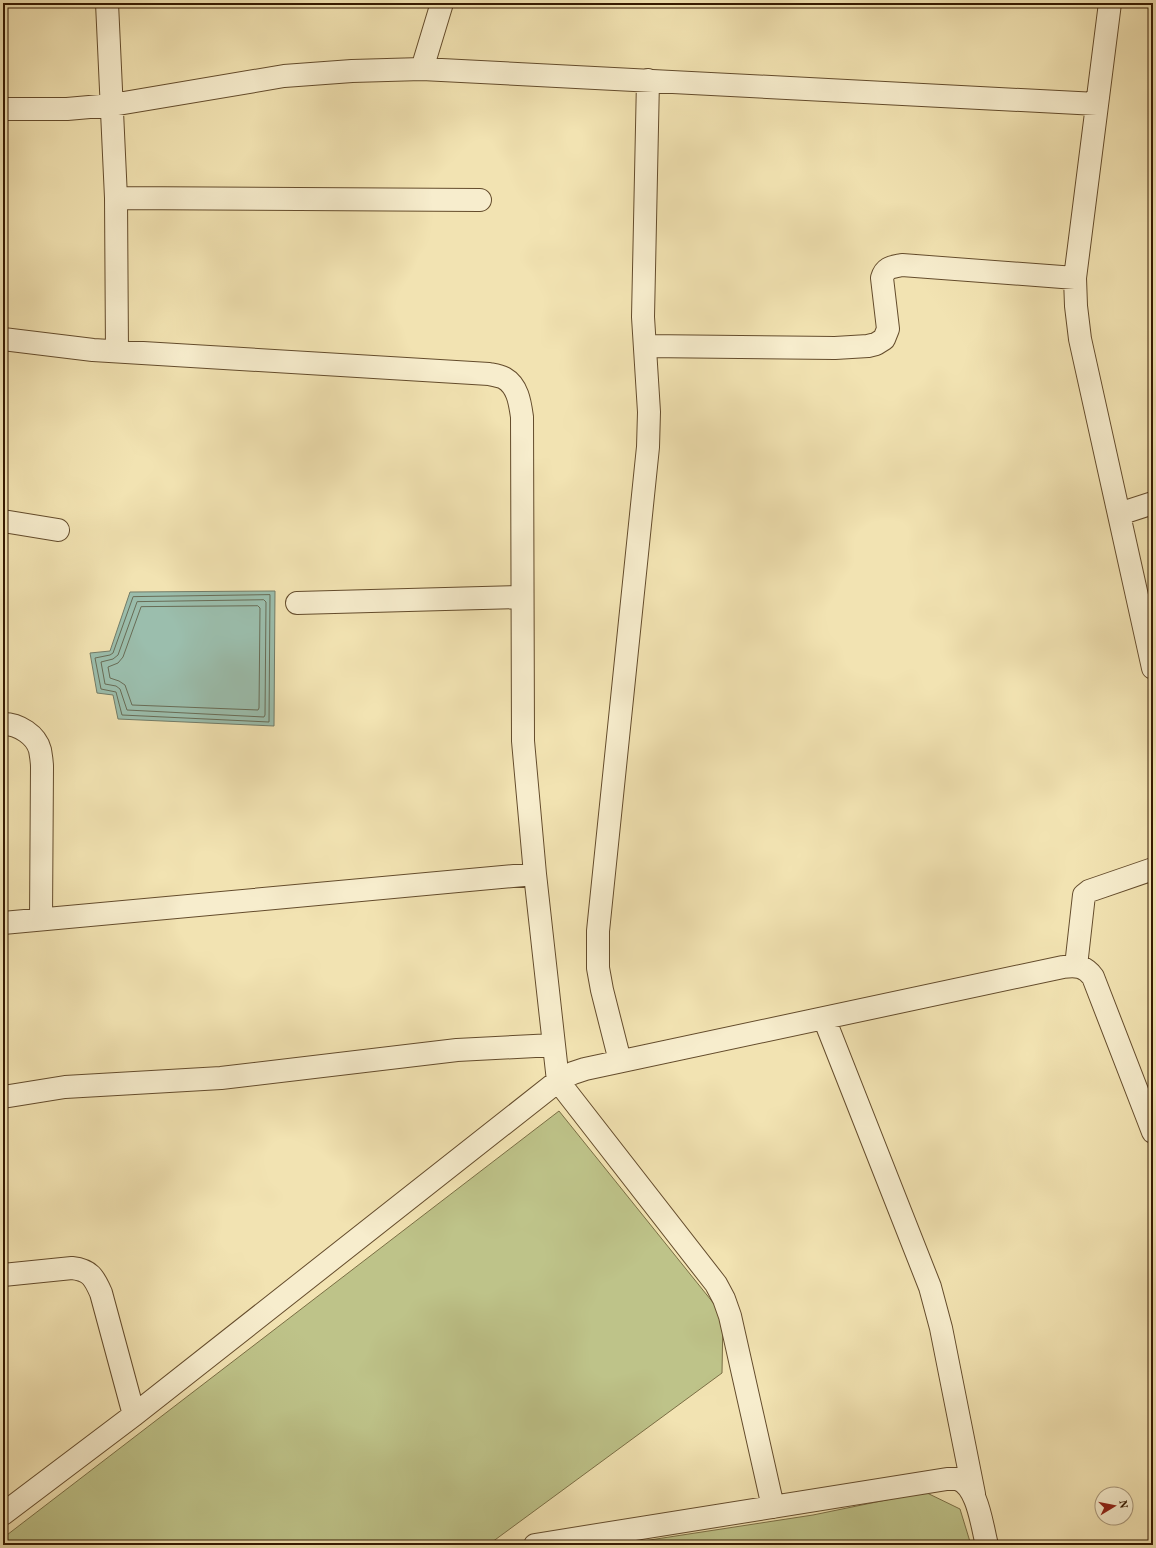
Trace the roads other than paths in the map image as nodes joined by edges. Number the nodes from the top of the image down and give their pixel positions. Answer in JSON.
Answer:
{"nodes":[{"id":1,"x":107,"y":3,"type":"edge"},
{"id":2,"x":442,"y":3,"type":"edge"},
{"id":3,"x":1110,"y":3,"type":"edge"},
{"id":4,"x":422,"y":69,"type":"junction"},
{"id":5,"x":648,"y":80,"type":"junction"},
{"id":6,"x":1097,"y":104,"type":"junction"},
{"id":7,"x":112,"y":105,"type":"junction"},
{"id":8,"x":3,"y":109,"type":"edge"},
{"id":9,"x":116,"y":198,"type":"junction"},
{"id":10,"x":480,"y":200,"type":"dead end"},
{"id":11,"x":1075,"y":278,"type":"junction"},
{"id":12,"x":3,"y":339,"type":"edge"},
{"id":13,"x":645,"y":346,"type":"junction"},
{"id":14,"x":117,"y":351,"type":"junction"},
{"id":15,"x":1153,"y":504,"type":"edge"},
{"id":16,"x":1119,"y":514,"type":"junction"},
{"id":17,"x":3,"y":522,"type":"edge"},
{"id":18,"x":58,"y":530,"type":"dead end"},
{"id":19,"x":522,"y":597,"type":"junction"},
{"id":20,"x":297,"y":603,"type":"dead end"},
{"id":21,"x":1153,"y":668,"type":"edge"},
{"id":22,"x":3,"y":724,"type":"edge"},
{"id":23,"x":1153,"y":869,"type":"edge"},
{"id":24,"x":534,"y":874,"type":"junction"},
{"id":25,"x":41,"y":919,"type":"junction"},
{"id":26,"x":3,"y":923,"type":"edge"},
{"id":27,"x":1076,"y":966,"type":"junction"},
{"id":28,"x":824,"y":1018,"type":"junction"},
{"id":29,"x":554,"y":1044,"type":"junction"},
{"id":30,"x":620,"y":1061,"type":"junction"},
{"id":31,"x":558,"y":1081,"type":"junction"},
{"id":32,"x":3,"y":1097,"type":"edge"},
{"id":33,"x":1153,"y":1132,"type":"edge"},
{"id":34,"x":3,"y":1276,"type":"edge"},
{"id":35,"x":134,"y":1415,"type":"junction"},
{"id":36,"x":974,"y":1494,"type":"junction"},
{"id":37,"x":773,"y":1507,"type":"junction"},
{"id":38,"x":3,"y":1514,"type":"edge"},
{"id":39,"x":535,"y":1545,"type":"edge"},
{"id":40,"x":987,"y":1545,"type":"edge"}],
"edges":[{"from":1,"to":7,"type":"street"},
{"from":2,"to":4,"type":"street"},
{"from":3,"to":6,"type":"street"},
{"from":4,"to":5,"type":"street"},
{"from":4,"to":7,"type":"street"},
{"from":5,"to":6,"type":"street"},
{"from":5,"to":13,"type":"street"},
{"from":6,"to":11,"type":"street"},
{"from":7,"to":8,"type":"street"},
{"from":7,"to":9,"type":"street"},
{"from":9,"to":10,"type":"street"},
{"from":9,"to":14,"type":"street"},
{"from":11,"to":13,"type":"street"},
{"from":11,"to":16,"type":"street"},
{"from":12,"to":14,"type":"street"},
{"from":13,"to":30,"type":"street"},
{"from":14,"to":19,"type":"street"},
{"from":15,"to":16,"type":"street"},
{"from":16,"to":21,"type":"street"},
{"from":17,"to":18,"type":"street"},
{"from":19,"to":20,"type":"street"},
{"from":19,"to":24,"type":"street"},
{"from":22,"to":25,"type":"street"},
{"from":23,"to":27,"type":"street"},
{"from":24,"to":25,"type":"street"},
{"from":24,"to":29,"type":"street"},
{"from":25,"to":26,"type":"street"},
{"from":27,"to":28,"type":"street"},
{"from":27,"to":33,"type":"street"},
{"from":28,"to":30,"type":"street"},
{"from":28,"to":36,"type":"street"},
{"from":29,"to":31,"type":"street"},
{"from":29,"to":32,"type":"street"},
{"from":30,"to":31,"type":"street"},
{"from":31,"to":35,"type":"street"},
{"from":31,"to":37,"type":"street"},
{"from":34,"to":35,"type":"street"},
{"from":35,"to":38,"type":"street"},
{"from":36,"to":37,"type":"street"},
{"from":36,"to":40,"type":"street"},
{"from":37,"to":39,"type":"street"}]}
